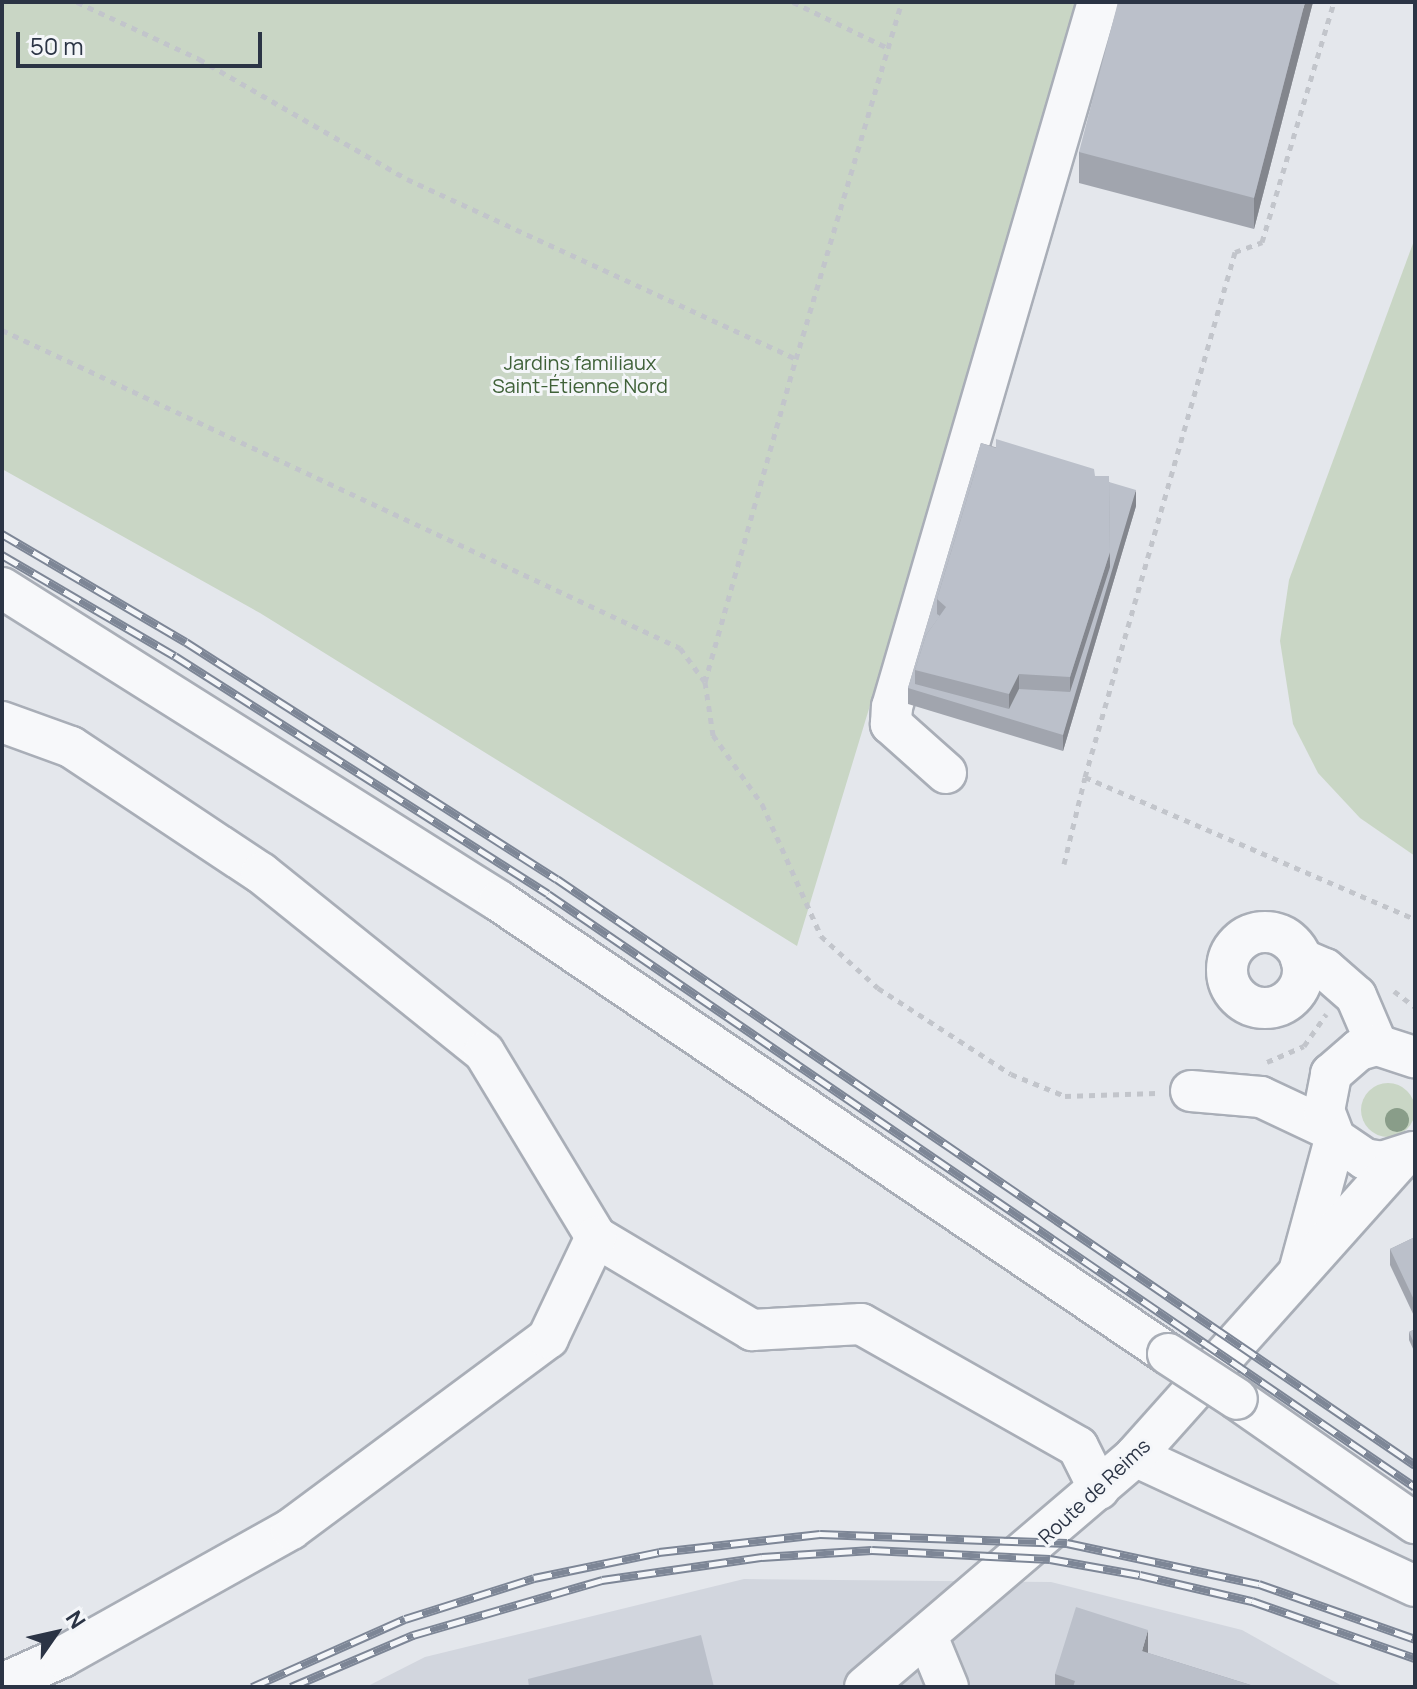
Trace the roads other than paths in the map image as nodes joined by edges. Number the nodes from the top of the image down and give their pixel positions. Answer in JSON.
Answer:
{"nodes":[{"id":1,"x":1098,"y":2,"type":"edge"},
{"id":2,"x":2,"y":588,"type":"edge"},
{"id":3,"x":2,"y":722,"type":"edge"},
{"id":4,"x":946,"y":773,"type":"dead end"},
{"id":5,"x":1301,"y":959,"type":"dead end"},
{"id":6,"x":1377,"y":1045,"type":"junction"},
{"id":7,"x":1415,"y":1057,"type":"edge"},
{"id":8,"x":1331,"y":1074,"type":"junction"},
{"id":9,"x":1191,"y":1091,"type":"road end"},
{"id":10,"x":1261,"y":1097,"type":"junction"},
{"id":11,"x":1332,"y":1134,"type":"junction"},
{"id":12,"x":1408,"y":1155,"type":"edge"},
{"id":13,"x":596,"y":1237,"type":"junction"},
{"id":14,"x":1298,"y":1271,"type":"junction"},
{"id":15,"x":1135,"y":1456,"type":"junction"},
{"id":16,"x":1099,"y":1489,"type":"junction"},
{"id":17,"x":1415,"y":1523,"type":"edge"},
{"id":18,"x":1415,"y":1586,"type":"edge"},
{"id":19,"x":927,"y":1636,"type":"junction"},
{"id":20,"x":2,"y":1684,"type":"edge"},
{"id":21,"x":865,"y":1687,"type":"edge"},
{"id":22,"x":948,"y":1687,"type":"edge"}],
"edges":[{"from":1,"to":4,"type":"street"},
{"from":2,"to":17,"type":"street","bridge":true},
{"from":3,"to":13,"type":"street"},
{"from":5,"to":6,"type":"street"},
{"from":6,"to":7,"type":"street"},
{"from":6,"to":8,"type":"street"},
{"from":8,"to":10,"type":"street"},
{"from":8,"to":11,"type":"street","name":"Route de Reims"},
{"from":9,"to":10,"type":"street"},
{"from":10,"to":11,"type":"street"},
{"from":11,"to":12,"type":"street","name":"Route de Reims"},
{"from":11,"to":14,"type":"street","name":"Route de Reims"},
{"from":12,"to":14,"type":"street","name":"Route de Reims"},
{"from":13,"to":16,"type":"street"},
{"from":13,"to":20,"type":"street"},
{"from":14,"to":15,"type":"street","name":"Route de Reims"},
{"from":15,"to":16,"type":"street","name":"Route de Reims"},
{"from":15,"to":18,"type":"street"},
{"from":16,"to":19,"type":"street","name":"Route de Reims"},
{"from":19,"to":21,"type":"street","name":"Route de Reims"},
{"from":19,"to":22,"type":"street"}]}
